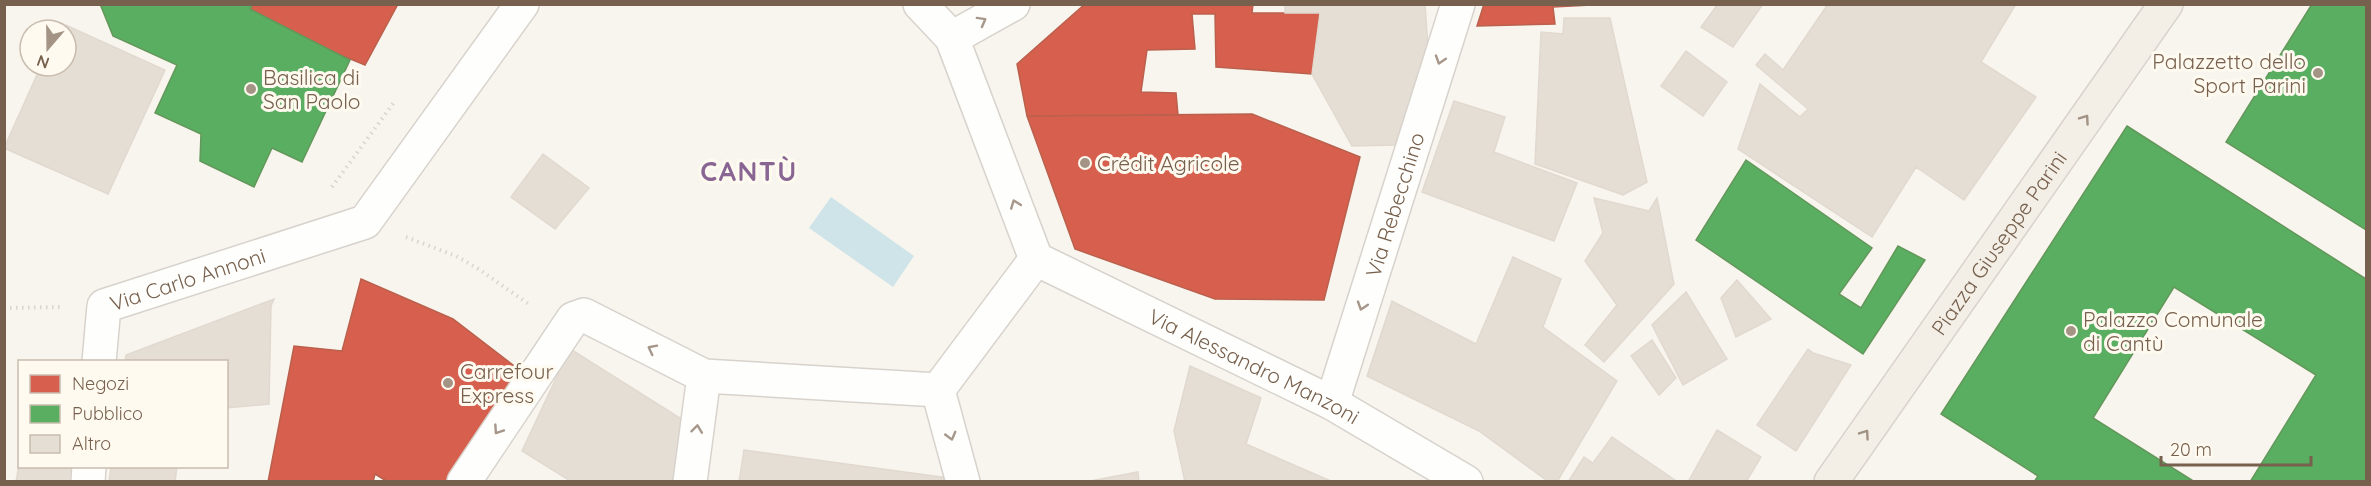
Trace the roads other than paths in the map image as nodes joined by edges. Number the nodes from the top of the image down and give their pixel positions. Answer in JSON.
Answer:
{"nodes":[{"id":1,"x":522,"y":4,"type":"edge"},
{"id":2,"x":920,"y":4,"type":"edge"},
{"id":3,"x":1012,"y":4,"type":"edge"},
{"id":4,"x":1458,"y":4,"type":"edge"},
{"id":5,"x":2154,"y":8,"type":"edge"},
{"id":6,"x":952,"y":38,"type":"junction"},
{"id":7,"x":1036,"y":259,"type":"junction"},
{"id":8,"x":99,"y":360,"type":"edge"},
{"id":9,"x":704,"y":376,"type":"junction"},
{"id":10,"x":938,"y":390,"type":"junction"},
{"id":11,"x":1332,"y":403,"type":"junction"},
{"id":12,"x":464,"y":482,"type":"edge"},
{"id":13,"x":690,"y":482,"type":"edge"},
{"id":14,"x":963,"y":482,"type":"edge"},
{"id":15,"x":1466,"y":482,"type":"edge"},
{"id":16,"x":1831,"y":482,"type":"edge"}],
"edges":[{"from":1,"to":8,"type":"street","name":"Via Carlo Annoni"},
{"from":2,"to":6,"type":"street"},
{"from":6,"to":3,"type":"street","one_way":true},
{"from":4,"to":11,"type":"street","name":"Via Rebecchino","one_way":true},
{"from":16,"to":5,"type":"main road","name":"Piazza Giuseppe Parini","one_way":true},
{"from":7,"to":6,"type":"street","one_way":true},
{"from":7,"to":10,"type":"street"},
{"from":7,"to":11,"type":"street","name":"Via Alessandro Manzoni"},
{"from":9,"to":10,"type":"street"},
{"from":9,"to":12,"type":"street","one_way":true},
{"from":13,"to":9,"type":"street","one_way":true},
{"from":10,"to":14,"type":"street","one_way":true},
{"from":11,"to":15,"type":"street","name":"Via Alessandro Manzoni"}]}
